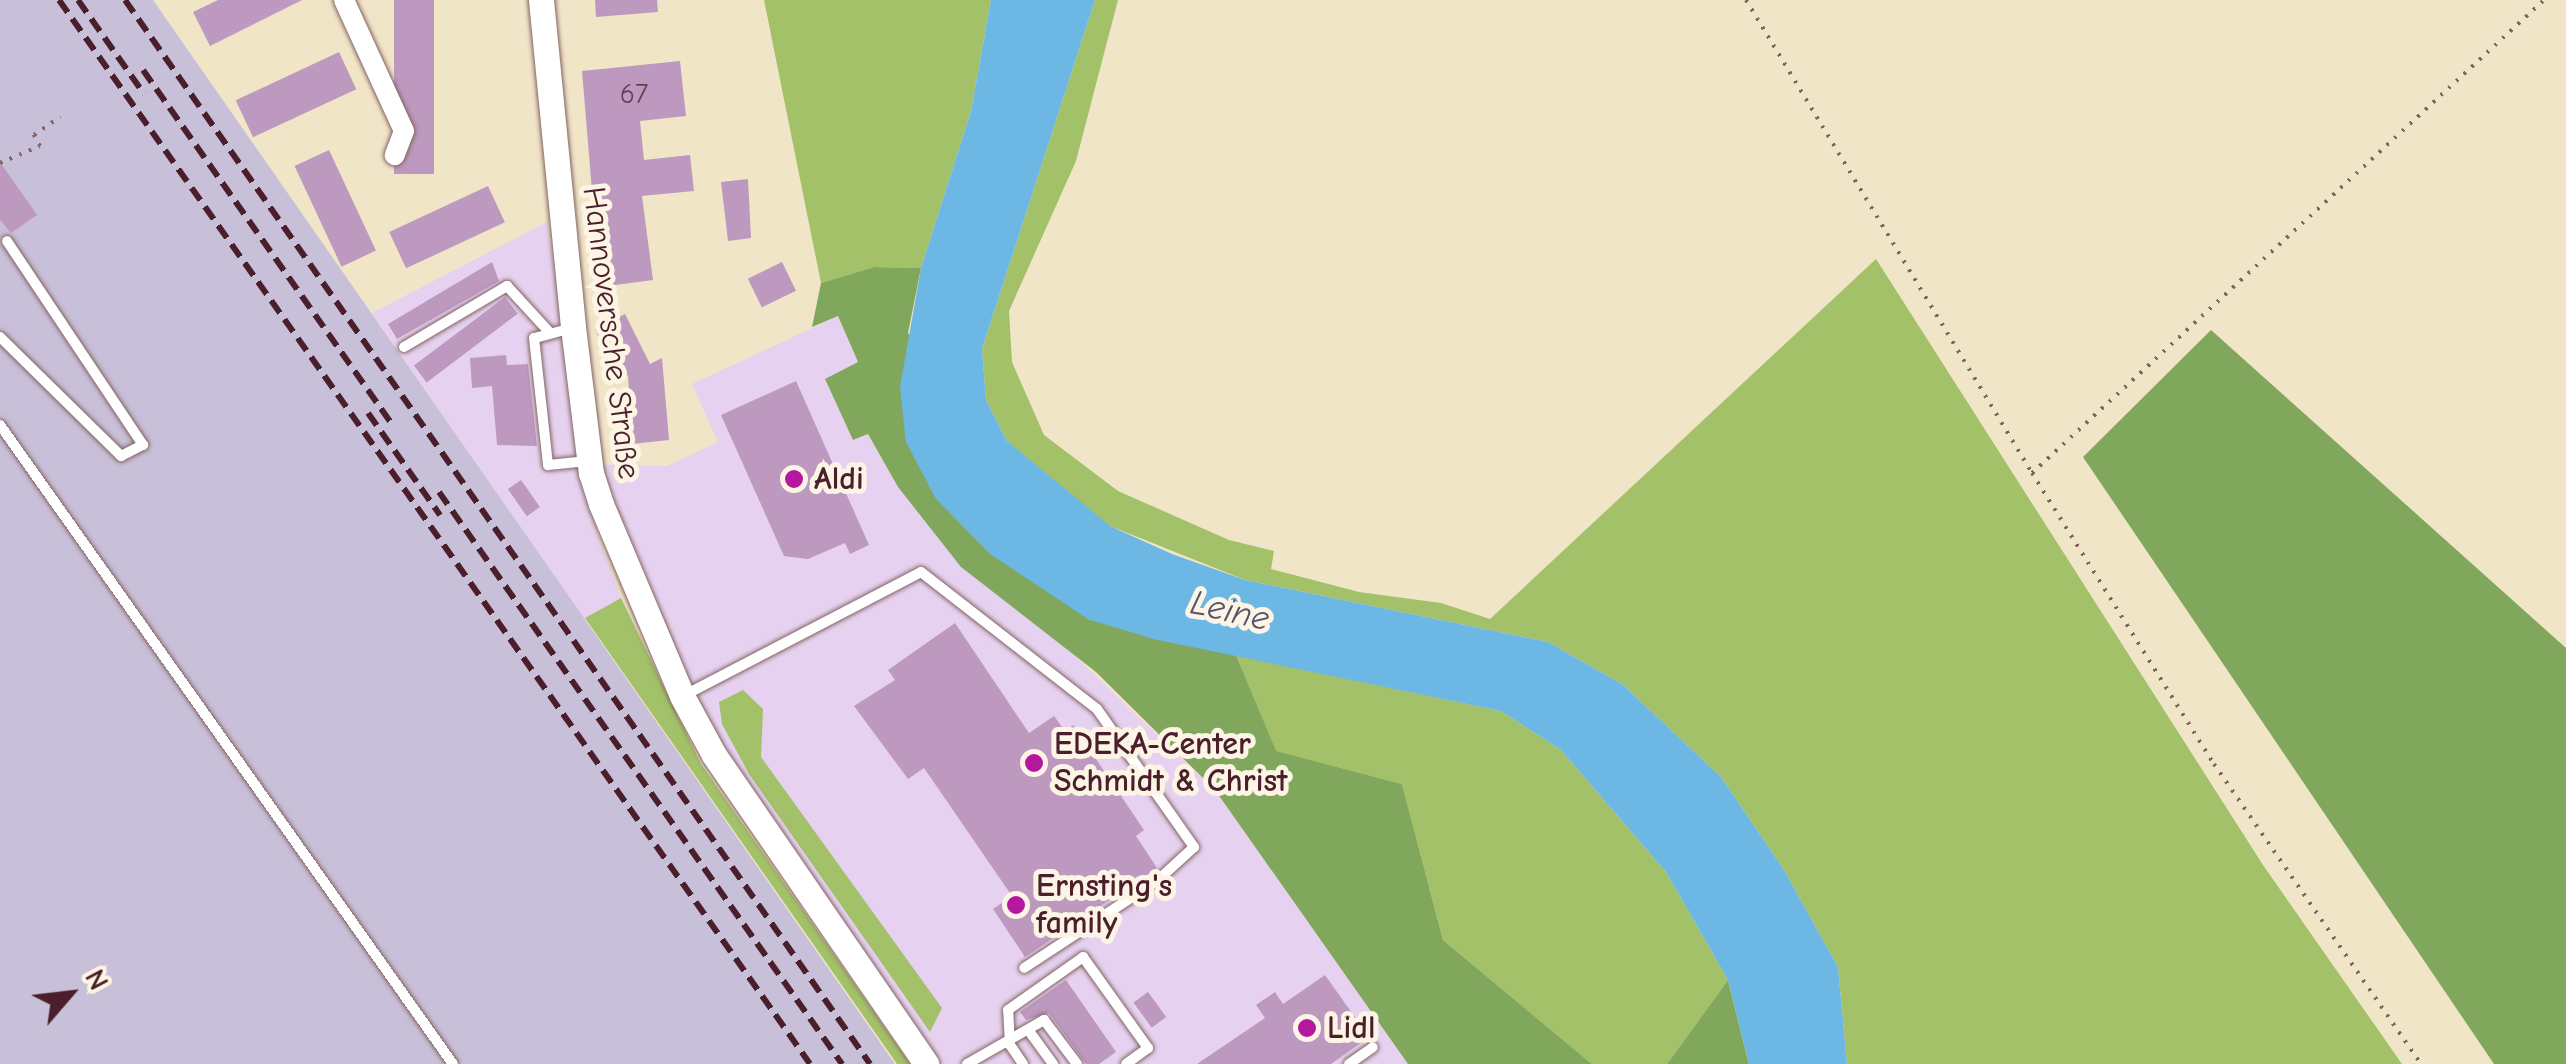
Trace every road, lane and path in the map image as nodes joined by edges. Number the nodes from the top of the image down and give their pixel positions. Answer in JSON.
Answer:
{"nodes":[{"id":1,"x":344,"y":0,"type":"edge"},
{"id":2,"x":541,"y":0,"type":"edge"},
{"id":3,"x":1746,"y":0,"type":"edge"},
{"id":4,"x":2544,"y":0,"type":"edge"},
{"id":5,"x":60,"y":118,"type":"dead end"},
{"id":6,"x":395,"y":155,"type":"dead end"},
{"id":7,"x":0,"y":163,"type":"edge"},
{"id":8,"x":7,"y":241,"type":"dead end"},
{"id":9,"x":562,"y":330,"type":"junction"},
{"id":10,"x":0,"y":337,"type":"edge"},
{"id":11,"x":404,"y":347,"type":"dead end"},
{"id":12,"x":0,"y":425,"type":"edge"},
{"id":13,"x":589,"y":461,"type":"junction"},
{"id":14,"x":2032,"y":473,"type":"junction"},
{"id":15,"x":682,"y":696,"type":"junction"},
{"id":16,"x":1024,"y":968,"type":"dead end"},
{"id":17,"x":1029,"y":1031,"type":"junction"},
{"id":18,"x":1010,"y":1045,"type":"junction"},
{"id":19,"x":1373,"y":1047,"type":"dead end"},
{"id":20,"x":453,"y":1064,"type":"edge"},
{"id":21,"x":926,"y":1064,"type":"edge"},
{"id":22,"x":967,"y":1064,"type":"edge"},
{"id":23,"x":1023,"y":1064,"type":"edge"},
{"id":24,"x":1053,"y":1064,"type":"edge"},
{"id":25,"x":1076,"y":1064,"type":"edge"},
{"id":26,"x":1126,"y":1064,"type":"edge"},
{"id":27,"x":1349,"y":1064,"type":"edge"},
{"id":28,"x":2421,"y":1064,"type":"edge"}],
"edges":[{"from":1,"to":6,"type":"street"},
{"from":2,"to":9,"type":"street","name":"Hannoversche Straße"},
{"from":3,"to":14,"type":"path"},
{"from":4,"to":14,"type":"path"},
{"from":5,"to":7,"type":"path"},
{"from":8,"to":10,"type":"lane"},
{"from":9,"to":11,"type":"lane"},
{"from":9,"to":13,"type":"street","name":"Hannoversche Straße"},
{"from":9,"to":13,"type":"lane"},
{"from":12,"to":20,"type":"lane"},
{"from":13,"to":15,"type":"street","name":"Hannoversche Straße"},
{"from":14,"to":28,"type":"path"},
{"from":15,"to":16,"type":"lane"},
{"from":15,"to":21,"type":"street","name":"Hannoversche Straße"},
{"from":17,"to":18,"type":"lane"},
{"from":17,"to":24,"type":"lane"},
{"from":17,"to":25,"type":"lane"},
{"from":18,"to":22,"type":"lane"},
{"from":18,"to":23,"type":"lane"},
{"from":18,"to":26,"type":"lane"},
{"from":19,"to":27,"type":"lane"}]}
